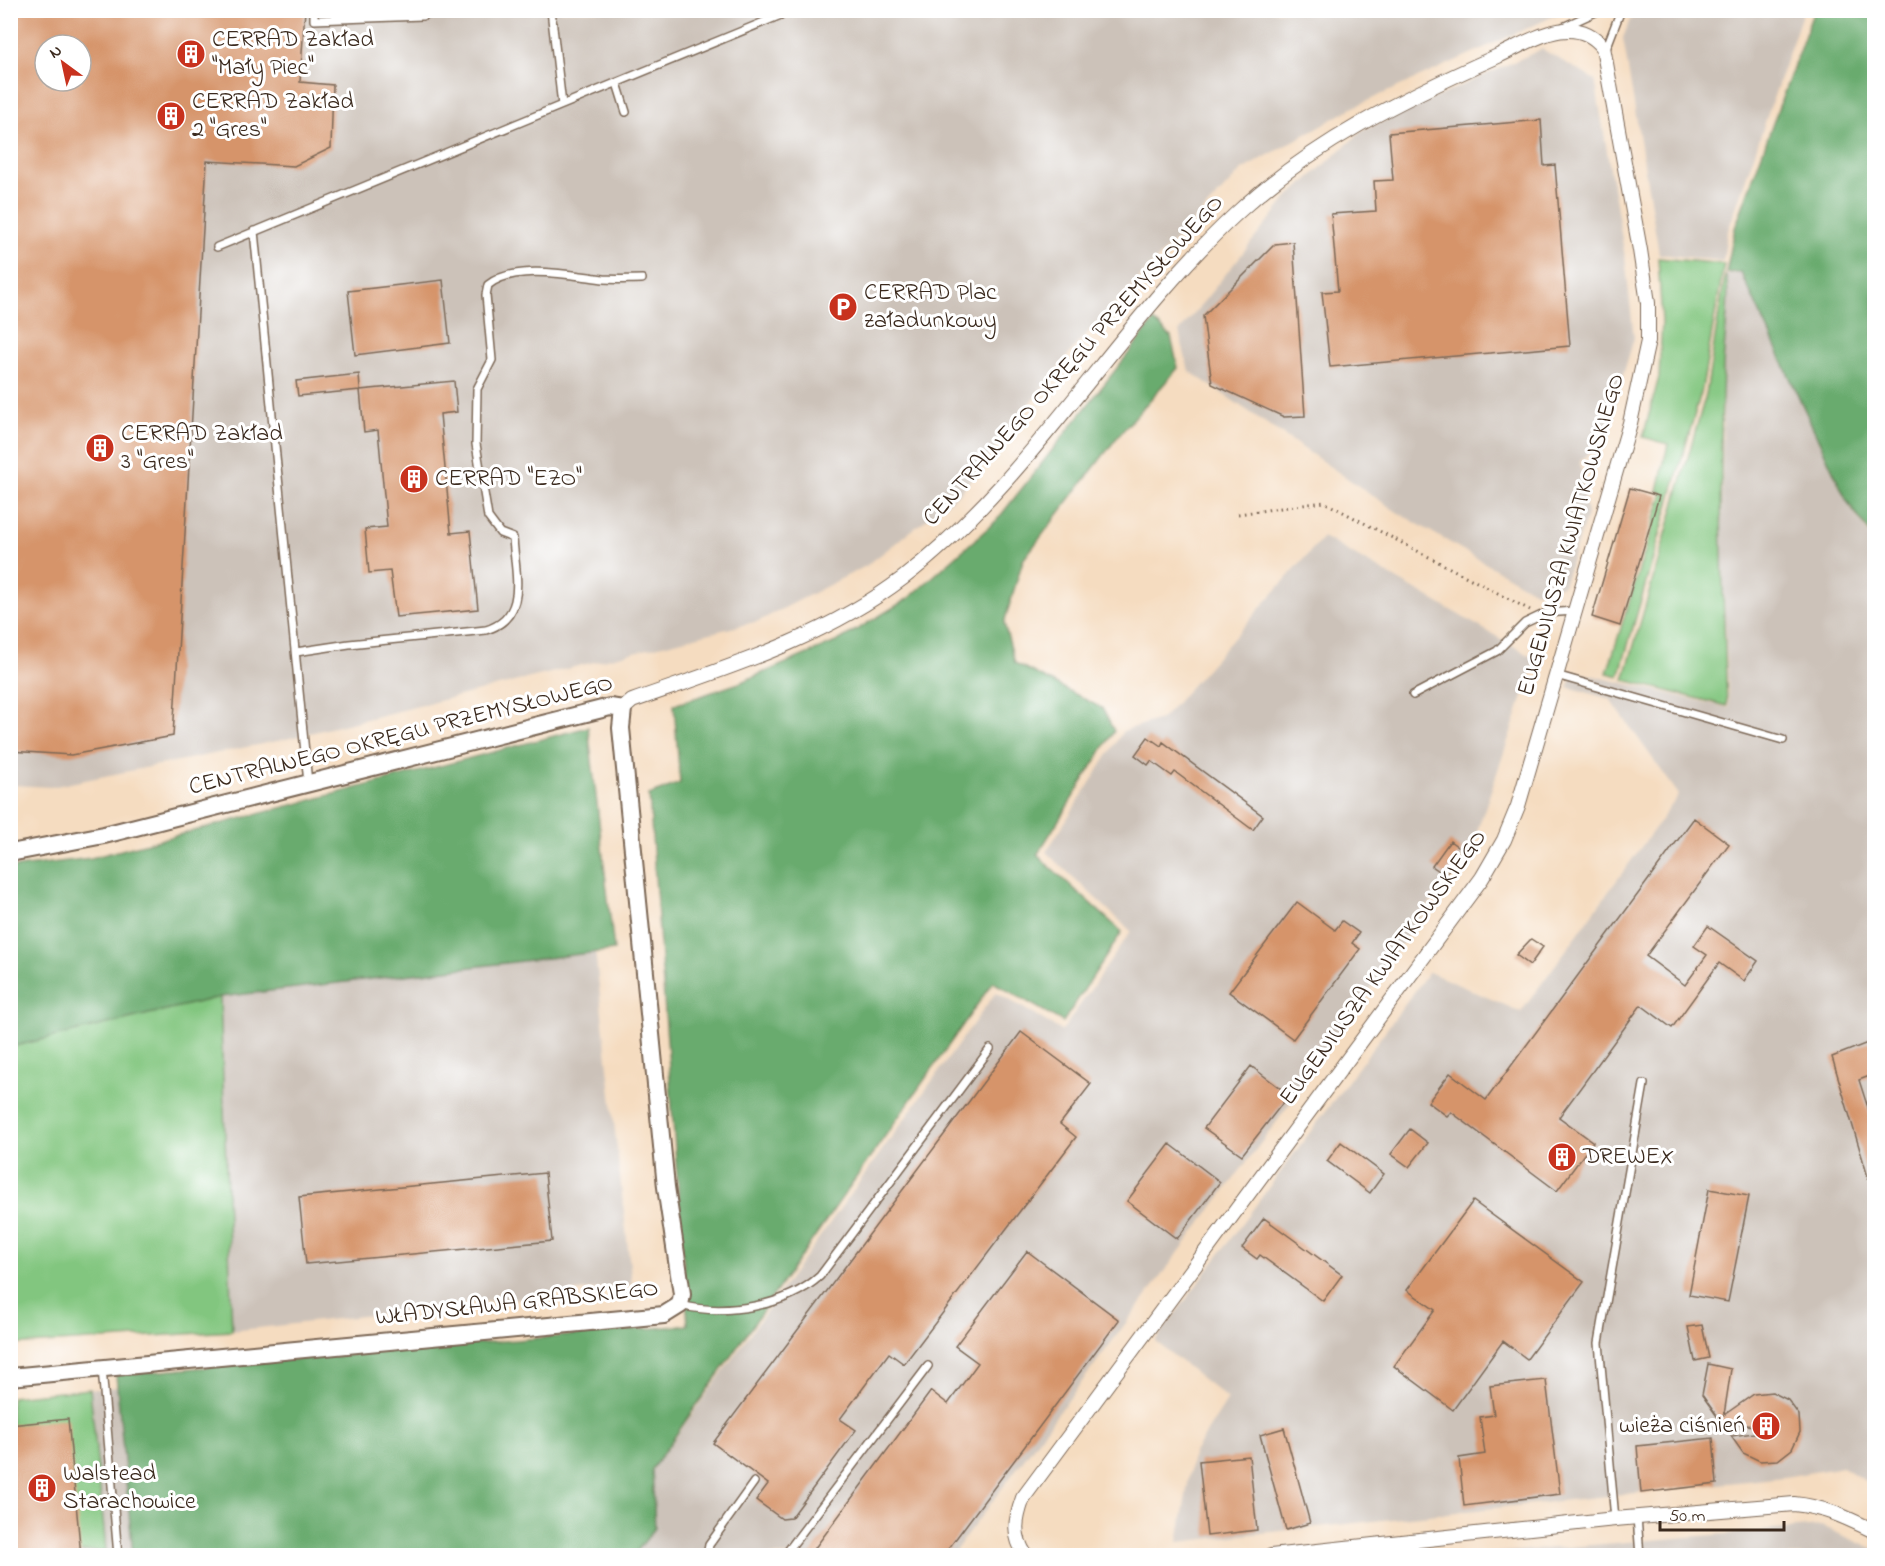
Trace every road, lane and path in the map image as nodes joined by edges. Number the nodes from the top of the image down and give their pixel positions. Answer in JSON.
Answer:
{"nodes":[{"id":1,"x":314,"y":10,"type":"edge"},
{"id":2,"x":436,"y":10,"type":"edge"},
{"id":3,"x":551,"y":10,"type":"edge"},
{"id":4,"x":793,"y":10,"type":"edge"},
{"id":5,"x":1600,"y":10,"type":"edge"},
{"id":6,"x":1621,"y":10,"type":"edge"},
{"id":7,"x":1550,"y":33,"type":"junction"},
{"id":8,"x":1605,"y":51,"type":"junction"},
{"id":9,"x":617,"y":83,"type":"junction"},
{"id":10,"x":562,"y":105,"type":"junction"},
{"id":11,"x":626,"y":112,"type":"dead end"},
{"id":12,"x":254,"y":231,"type":"junction"},
{"id":13,"x":217,"y":247,"type":"dead end"},
{"id":14,"x":642,"y":279,"type":"dead end"},
{"id":15,"x":1238,"y":514,"type":"dead end"},
{"id":16,"x":1574,"y":611,"type":"junction"},
{"id":17,"x":1541,"y":616,"type":"junction"},
{"id":18,"x":296,"y":652,"type":"junction"},
{"id":19,"x":1556,"y":675,"type":"junction"},
{"id":20,"x":1413,"y":695,"type":"dead end"},
{"id":21,"x":623,"y":709,"type":"junction"},
{"id":22,"x":1783,"y":740,"type":"dead end"},
{"id":23,"x":308,"y":783,"type":"junction"},
{"id":24,"x":10,"y":853,"type":"edge"},
{"id":25,"x":990,"y":1049,"type":"dead end"},
{"id":26,"x":1644,"y":1084,"type":"dead end"},
{"id":27,"x":680,"y":1305,"type":"junction"},
{"id":28,"x":928,"y":1366,"type":"dead end"},
{"id":29,"x":102,"y":1368,"type":"junction"},
{"id":30,"x":10,"y":1377,"type":"edge"},
{"id":31,"x":754,"y":1482,"type":"dead end"},
{"id":32,"x":1637,"y":1517,"type":"junction"},
{"id":33,"x":1615,"y":1519,"type":"junction"},
{"id":34,"x":1875,"y":1531,"type":"edge"},
{"id":35,"x":1365,"y":1551,"type":"edge"},
{"id":36,"x":118,"y":1556,"type":"edge"},
{"id":37,"x":707,"y":1556,"type":"edge"},
{"id":38,"x":784,"y":1556,"type":"edge"},
{"id":39,"x":1026,"y":1556,"type":"edge"},
{"id":40,"x":1272,"y":1556,"type":"edge"},
{"id":41,"x":1640,"y":1556,"type":"edge"}],
"edges":[{"from":1,"to":2,"type":"lane"},
{"from":3,"to":10,"type":"lane"},
{"from":4,"to":9,"type":"lane"},
{"from":5,"to":7,"type":"lane"},
{"from":6,"to":8,"type":"lane"},
{"from":7,"to":8,"type":"street","name":"CENTRALNEGO OKRĘGU PRZEMYSŁOWEGO"},
{"from":7,"to":21,"type":"street","name":"CENTRALNEGO OKRĘGU PRZEMYSŁOWEGO"},
{"from":8,"to":16,"type":"street","name":"EUGENIUSZA KWIATKOWSKIEGO"},
{"from":9,"to":10,"type":"lane"},
{"from":9,"to":11,"type":"lane"},
{"from":10,"to":12,"type":"lane"},
{"from":12,"to":13,"type":"lane"},
{"from":12,"to":18,"type":"lane"},
{"from":14,"to":18,"type":"lane"},
{"from":15,"to":17,"type":"path"},
{"from":16,"to":17,"type":"lane"},
{"from":16,"to":19,"type":"street","name":"EUGENIUSZA KWIATKOWSKIEGO"},
{"from":17,"to":20,"type":"lane"},
{"from":18,"to":23,"type":"lane"},
{"from":19,"to":22,"type":"lane"},
{"from":19,"to":39,"type":"street","name":"EUGENIUSZA KWIATKOWSKIEGO"},
{"from":21,"to":23,"type":"street","name":"CENTRALNEGO OKRĘGU PRZEMYSŁOWEGO"},
{"from":21,"to":27,"type":"street","name":"WŁADYSŁAWA GRABSKIEGO"},
{"from":23,"to":24,"type":"street","name":"CENTRALNEGO OKRĘGU PRZEMYSŁOWEGO"},
{"from":25,"to":27,"type":"lane"},
{"from":26,"to":33,"type":"lane"},
{"from":27,"to":29,"type":"street","name":"WŁADYSŁAWA GRABSKIEGO"},
{"from":28,"to":38,"type":"lane"},
{"from":29,"to":30,"type":"street","name":"WŁADYSŁAWA GRABSKIEGO"},
{"from":29,"to":36,"type":"lane"},
{"from":31,"to":37,"type":"lane"},
{"from":32,"to":33,"type":"street"},
{"from":32,"to":34,"type":"street"},
{"from":32,"to":41,"type":"lane"},
{"from":33,"to":35,"type":"street"},
{"from":35,"to":40,"type":"street"}]}
